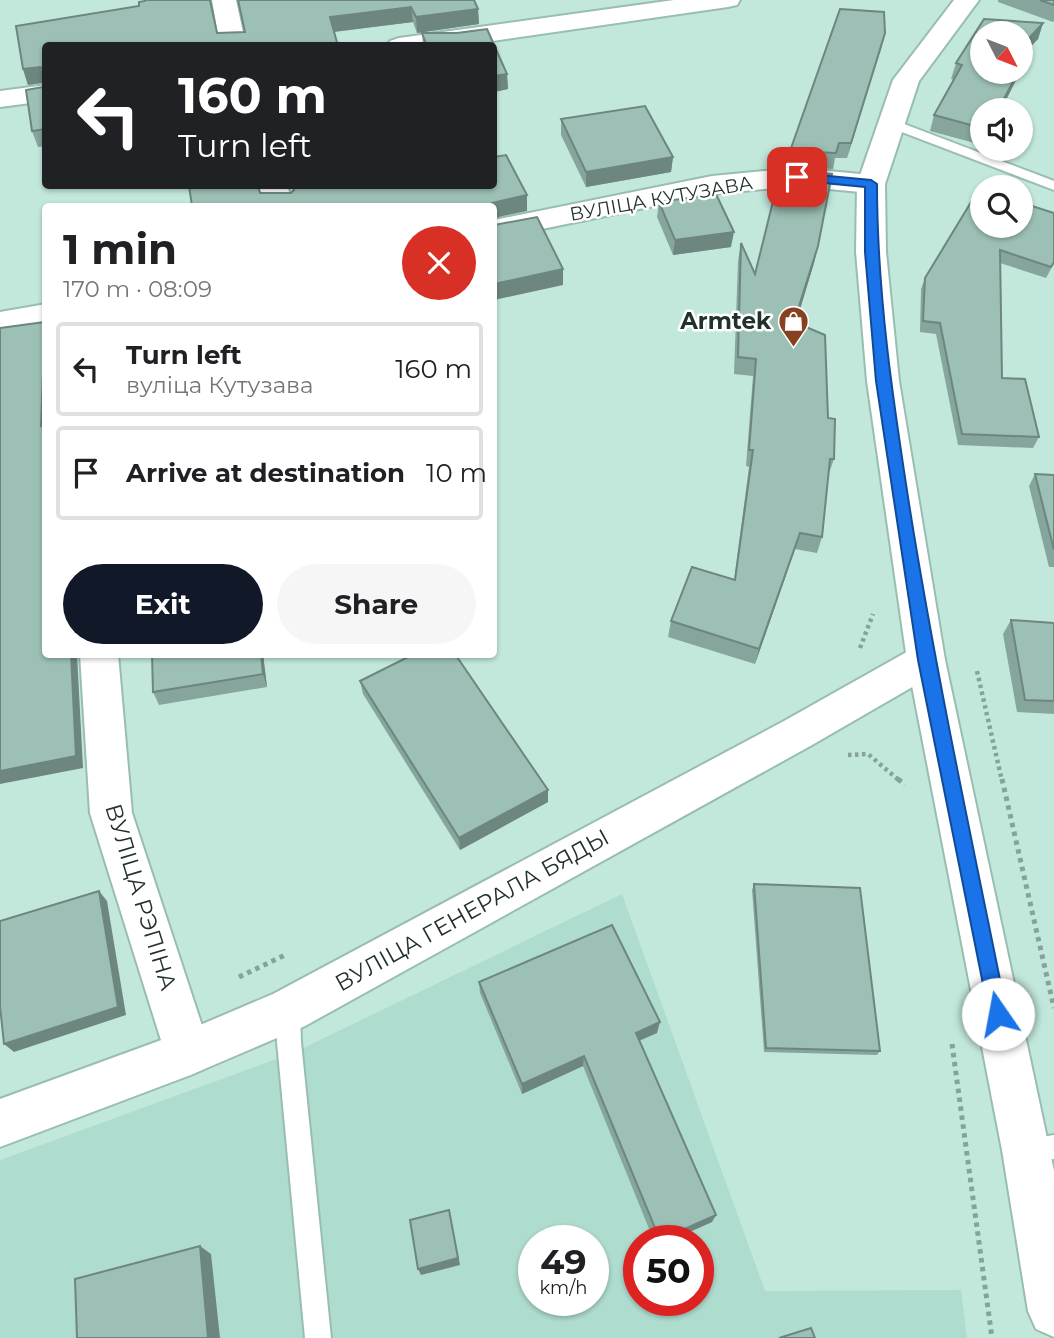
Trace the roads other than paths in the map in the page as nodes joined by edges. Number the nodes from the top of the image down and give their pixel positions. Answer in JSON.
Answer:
{"nodes":[{"id":1,"x":224,"y":0,"type":"edge"},
{"id":2,"x":728,"y":0,"type":"edge"},
{"id":3,"x":967,"y":0,"type":"edge"},
{"id":4,"x":580,"y":10,"type":"edge"},
{"id":5,"x":232,"y":42,"type":"edge"},
{"id":6,"x":419,"y":42,"type":"edge"},
{"id":7,"x":42,"y":94,"type":"edge"},
{"id":8,"x":0,"y":99,"type":"edge"},
{"id":9,"x":891,"y":123,"type":"junction"},
{"id":10,"x":871,"y":184,"type":"junction"},
{"id":11,"x":1054,"y":186,"type":"edge"},
{"id":12,"x":497,"y":229,"type":"edge"},
{"id":13,"x":42,"y":316,"type":"edge"},
{"id":14,"x":0,"y":323,"type":"edge"},
{"id":15,"x":99,"y":658,"type":"edge"},
{"id":16,"x":926,"y":660,"type":"junction"},
{"id":17,"x":289,"y":1010,"type":"junction"},
{"id":18,"x":188,"y":1054,"type":"junction"},
{"id":19,"x":0,"y":1124,"type":"edge"},
{"id":20,"x":1040,"y":1149,"type":"edge"},
{"id":21,"x":1054,"y":1311,"type":"edge"},
{"id":22,"x":318,"y":1338,"type":"edge"}],
"edges":[{"from":1,"to":5,"type":"street"},
{"from":2,"to":4,"type":"street"},
{"from":3,"to":9,"type":"street"},
{"from":4,"to":6,"type":"street"},
{"from":7,"to":8,"type":"street"},
{"from":9,"to":10,"type":"street"},
{"from":9,"to":11,"type":"lane"},
{"from":10,"to":12,"type":"street","name":"ВУЛІЦА КУТУЗАВА"},
{"from":10,"to":16,"type":"street"},
{"from":13,"to":14,"type":"street"},
{"from":15,"to":18,"type":"street","name":"ВУЛІЦА РЭПІНА"},
{"from":16,"to":17,"type":"street","name":"ВУЛІЦА ГЕНЕРАЛА БЯДЫ"},
{"from":16,"to":20,"type":"street"},
{"from":17,"to":18,"type":"street","name":"ВУЛІЦА ГЕНЕРАЛА БЯДЫ"},
{"from":17,"to":22,"type":"lane"},
{"from":18,"to":19,"type":"street","name":"ВУЛІЦА ГЕНЕРАЛА БЯДЫ"},
{"from":20,"to":21,"type":"street"}]}
